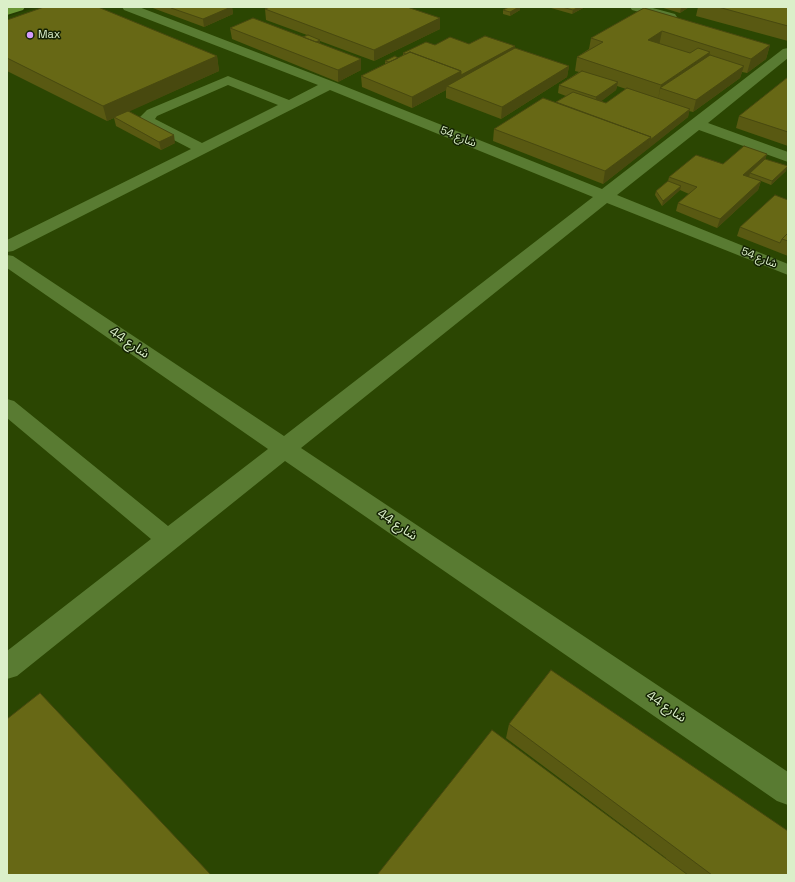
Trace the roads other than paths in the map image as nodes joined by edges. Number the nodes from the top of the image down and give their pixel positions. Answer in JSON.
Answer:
{"nodes":[{"id":1,"x":19,"y":7,"type":"edge"},
{"id":2,"x":128,"y":7,"type":"edge"},
{"id":3,"x":636,"y":7,"type":"edge"},
{"id":4,"x":7,"y":11,"type":"edge"},
{"id":5,"x":682,"y":20,"type":"edge"},
{"id":6,"x":783,"y":50,"type":"edge"},
{"id":7,"x":329,"y":85,"type":"junction"},
{"id":8,"x":289,"y":105,"type":"junction"},
{"id":9,"x":697,"y":124,"type":"junction"},
{"id":10,"x":203,"y":148,"type":"junction"},
{"id":11,"x":788,"y":158,"type":"edge"},
{"id":12,"x":604,"y":196,"type":"junction"},
{"id":13,"x":7,"y":247,"type":"edge"},
{"id":14,"x":7,"y":260,"type":"edge"},
{"id":15,"x":788,"y":270,"type":"edge"},
{"id":16,"x":7,"y":406,"type":"edge"},
{"id":17,"x":285,"y":448,"type":"junction"},
{"id":18,"x":169,"y":540,"type":"junction"},
{"id":19,"x":7,"y":668,"type":"edge"},
{"id":20,"x":788,"y":790,"type":"edge"}],
"edges":[{"from":1,"to":4,"type":"highway"},
{"from":2,"to":7,"type":"lane","name":"شارع 54"},
{"from":3,"to":5,"type":"lane"},
{"from":6,"to":9,"type":"lane"},
{"from":7,"to":8,"type":"lane"},
{"from":7,"to":12,"type":"lane","name":"شارع 54"},
{"from":8,"to":10,"type":"lane"},
{"from":8,"to":10,"type":"lane"},
{"from":9,"to":11,"type":"lane"},
{"from":9,"to":12,"type":"lane"},
{"from":10,"to":13,"type":"lane"},
{"from":12,"to":15,"type":"lane","name":"شارع 54"},
{"from":12,"to":17,"type":"lane"},
{"from":14,"to":17,"type":"lane","name":"شارع 44"},
{"from":16,"to":18,"type":"lane"},
{"from":17,"to":18,"type":"lane"},
{"from":17,"to":20,"type":"lane","name":"شارع 44"},
{"from":18,"to":19,"type":"lane"}]}
